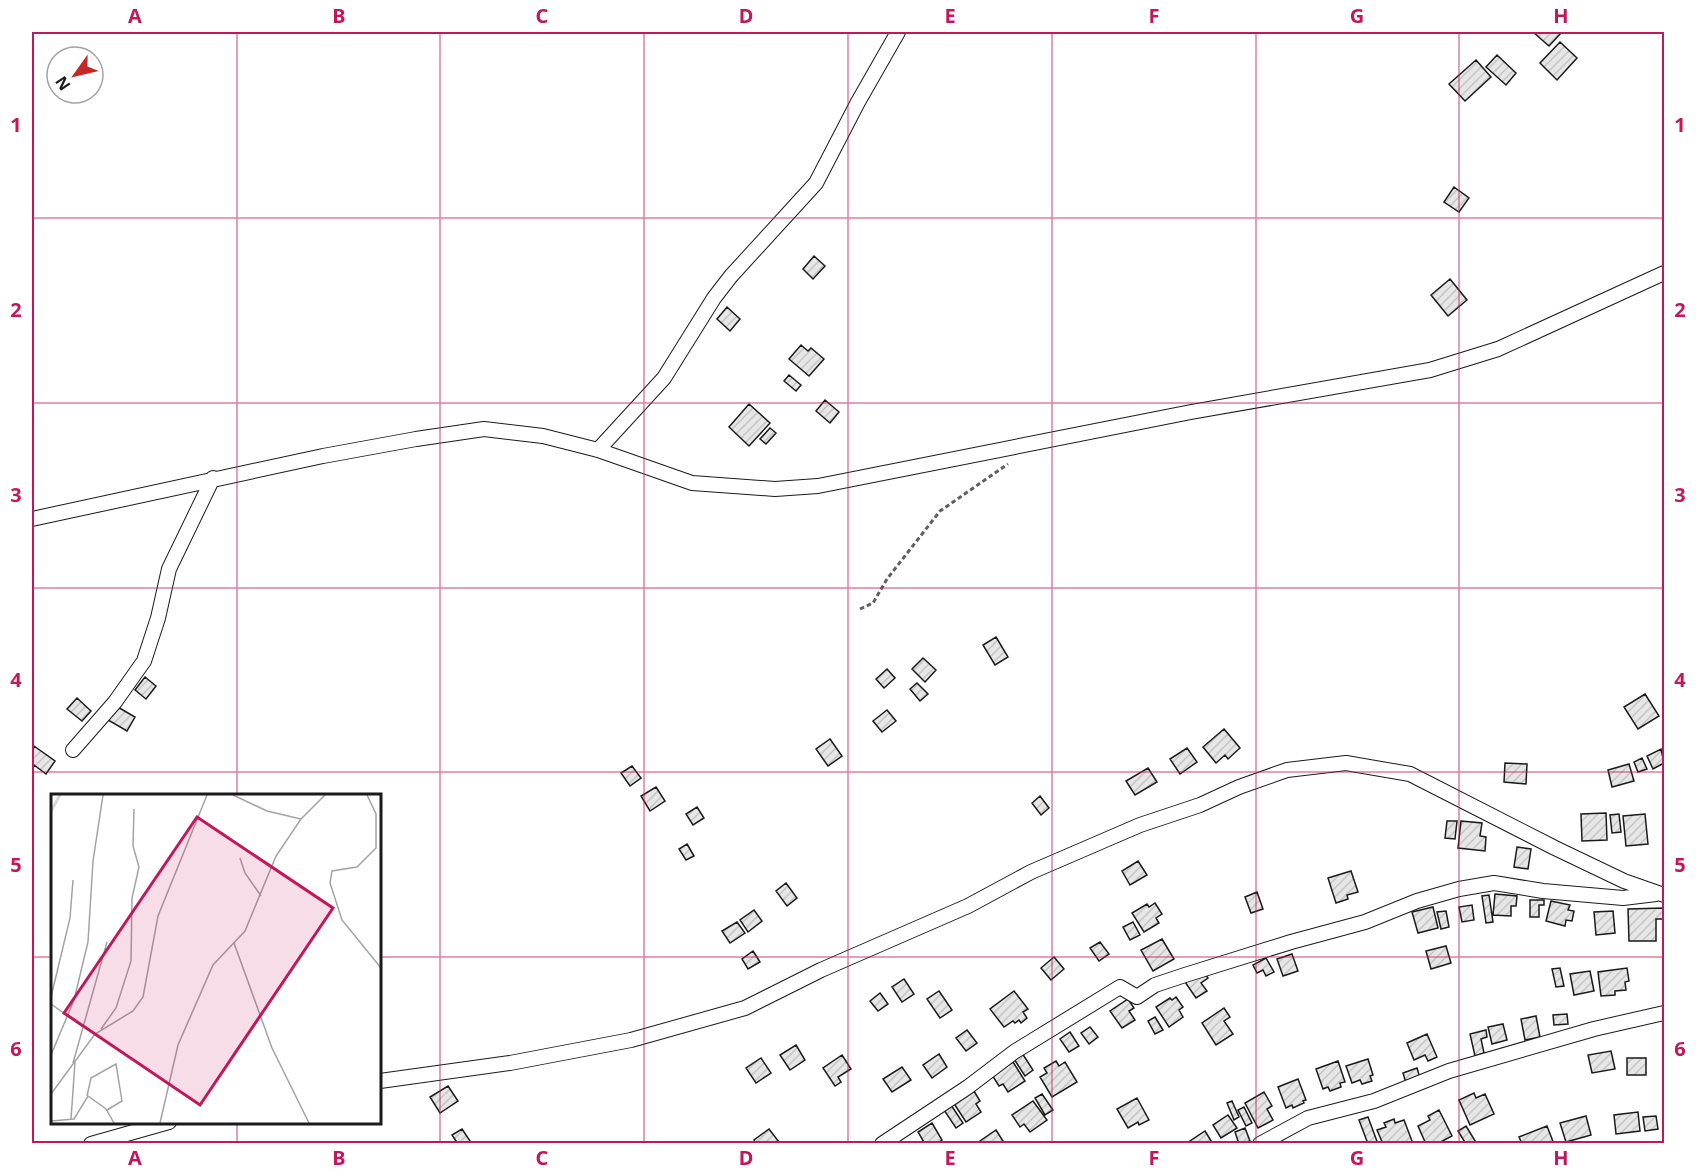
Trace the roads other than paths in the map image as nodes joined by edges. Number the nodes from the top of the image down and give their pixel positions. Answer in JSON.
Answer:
{"nodes":[{"id":1,"x":898,"y":32,"type":"edge"},
{"id":2,"x":1665,"y":273,"type":"edge"},
{"id":3,"x":598,"y":450,"type":"junction"},
{"id":4,"x":213,"y":478,"type":"junction"},
{"id":5,"x":32,"y":519,"type":"edge"},
{"id":6,"x":73,"y":750,"type":"dead end"},
{"id":7,"x":1661,"y":894,"type":"edge"},
{"id":8,"x":1665,"y":1013,"type":"edge"},
{"id":9,"x":381,"y":1081,"type":"edge"},
{"id":10,"x":162,"y":1124,"type":"edge"},
{"id":11,"x":91,"y":1143,"type":"edge"},
{"id":12,"x":882,"y":1143,"type":"edge"},
{"id":13,"x":1260,"y":1143,"type":"edge"}],
"edges":[{"from":1,"to":3,"type":"street"},
{"from":2,"to":3,"type":"street"},
{"from":3,"to":4,"type":"street"},
{"from":4,"to":5,"type":"street"},
{"from":4,"to":6,"type":"street"},
{"from":7,"to":9,"type":"street"},
{"from":7,"to":12,"type":"street"},
{"from":8,"to":13,"type":"street"},
{"from":10,"to":11,"type":"street"}]}
